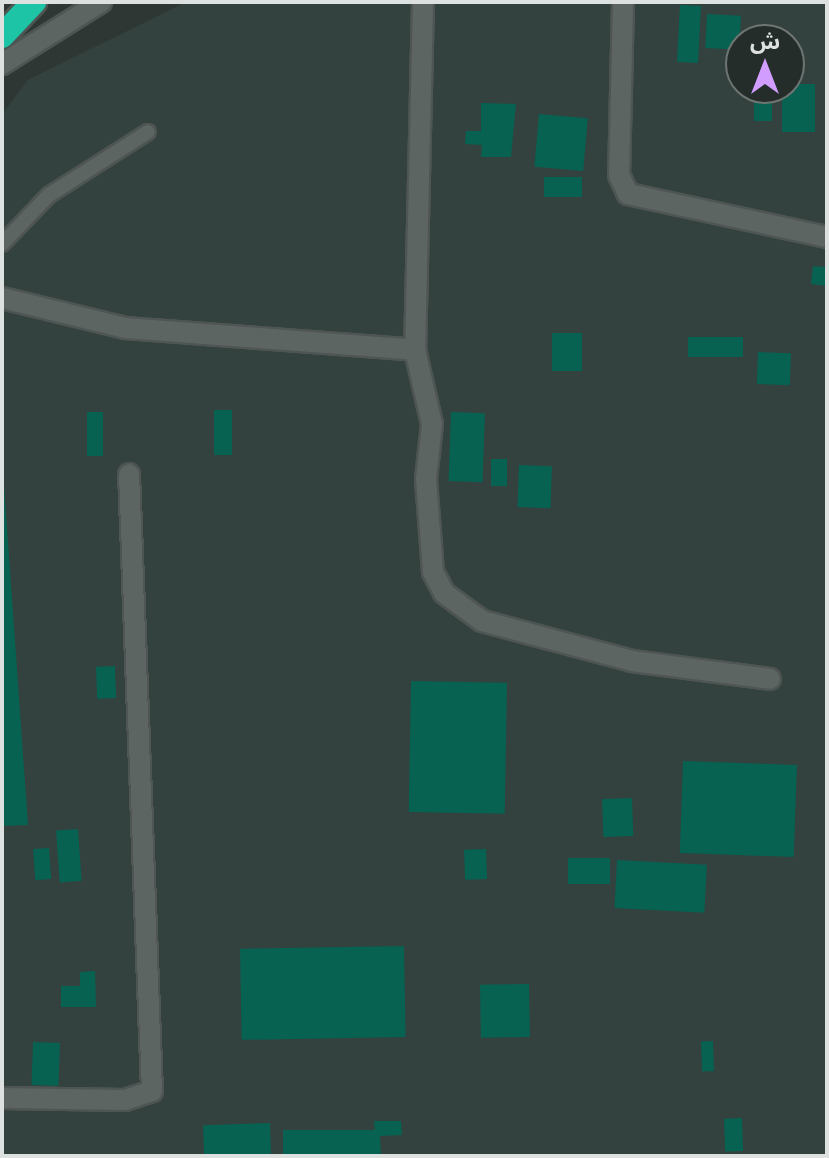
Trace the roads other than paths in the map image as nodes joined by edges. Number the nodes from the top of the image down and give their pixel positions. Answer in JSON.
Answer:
{"nodes":[{"id":1,"x":34,"y":2,"type":"edge"},
{"id":2,"x":101,"y":2,"type":"edge"},
{"id":3,"x":423,"y":2,"type":"edge"},
{"id":4,"x":623,"y":2,"type":"edge"},
{"id":5,"x":2,"y":36,"type":"edge"},
{"id":6,"x":2,"y":64,"type":"edge"},
{"id":7,"x":148,"y":132,"type":"dead end"},
{"id":8,"x":827,"y":237,"type":"edge"},
{"id":9,"x":2,"y":244,"type":"edge"},
{"id":10,"x":2,"y":298,"type":"edge"},
{"id":11,"x":415,"y":350,"type":"junction"},
{"id":12,"x":129,"y":474,"type":"dead end"},
{"id":13,"x":770,"y":679,"type":"dead end"},
{"id":14,"x":2,"y":1098,"type":"edge"}],
"edges":[{"from":1,"to":5,"type":"highway"},
{"from":2,"to":6,"type":"street"},
{"from":3,"to":11,"type":"street"},
{"from":4,"to":8,"type":"street"},
{"from":7,"to":9,"type":"lane"},
{"from":10,"to":11,"type":"street"},
{"from":11,"to":13,"type":"street"},
{"from":12,"to":14,"type":"street"}]}
